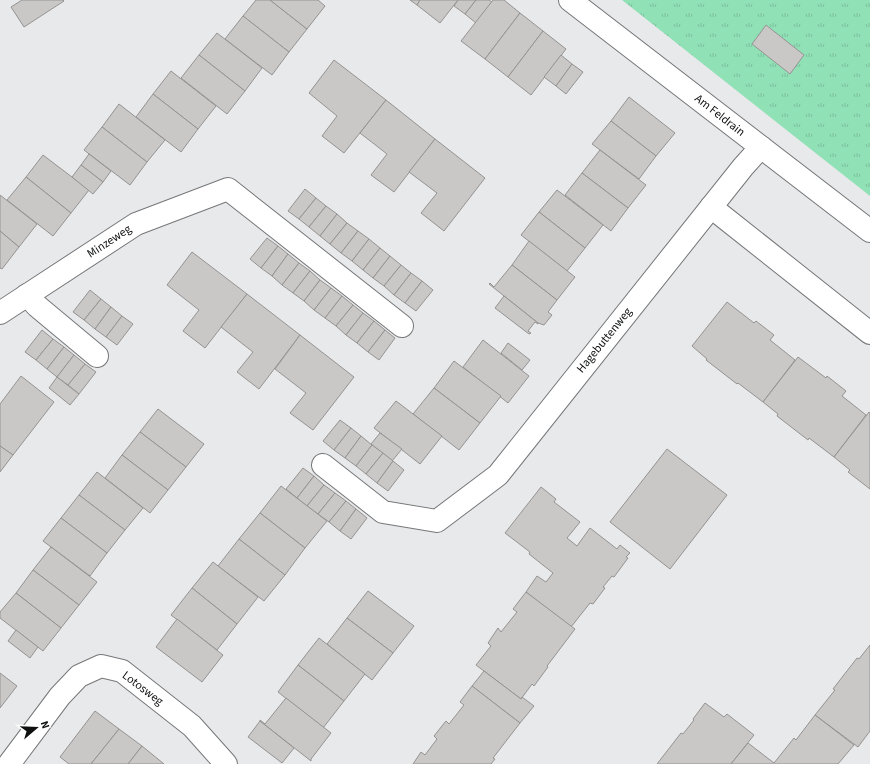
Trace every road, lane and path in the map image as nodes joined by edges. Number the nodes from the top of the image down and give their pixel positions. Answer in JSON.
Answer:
{"nodes":[{"id":1,"x":570,"y":0,"type":"edge"},
{"id":2,"x":761,"y":147,"type":"junction"},
{"id":3,"x":711,"y":207,"type":"junction"},
{"id":4,"x":870,"y":231,"type":"edge"},
{"id":5,"x":28,"y":295,"type":"junction"},
{"id":6,"x":0,"y":313,"type":"edge"},
{"id":7,"x":402,"y":326,"type":"dead end"},
{"id":8,"x":870,"y":333,"type":"edge"},
{"id":9,"x":97,"y":356,"type":"dead end"},
{"id":10,"x":323,"y":465,"type":"dead end"},
{"id":11,"x":9,"y":764,"type":"edge"},
{"id":12,"x":226,"y":764,"type":"edge"}],
"edges":[{"from":1,"to":2,"type":"street","name":"Am Feldrain"},
{"from":2,"to":3,"type":"street","name":"Hagebuttenweg"},
{"from":2,"to":4,"type":"street","name":"Am Feldrain"},
{"from":3,"to":8,"type":"street"},
{"from":3,"to":10,"type":"street","name":"Hagebuttenweg"},
{"from":5,"to":6,"type":"street","name":"Minzeweg"},
{"from":5,"to":7,"type":"street","name":"Minzeweg"},
{"from":5,"to":9,"type":"street"},
{"from":11,"to":12,"type":"street","name":"Lotosweg"}]}
